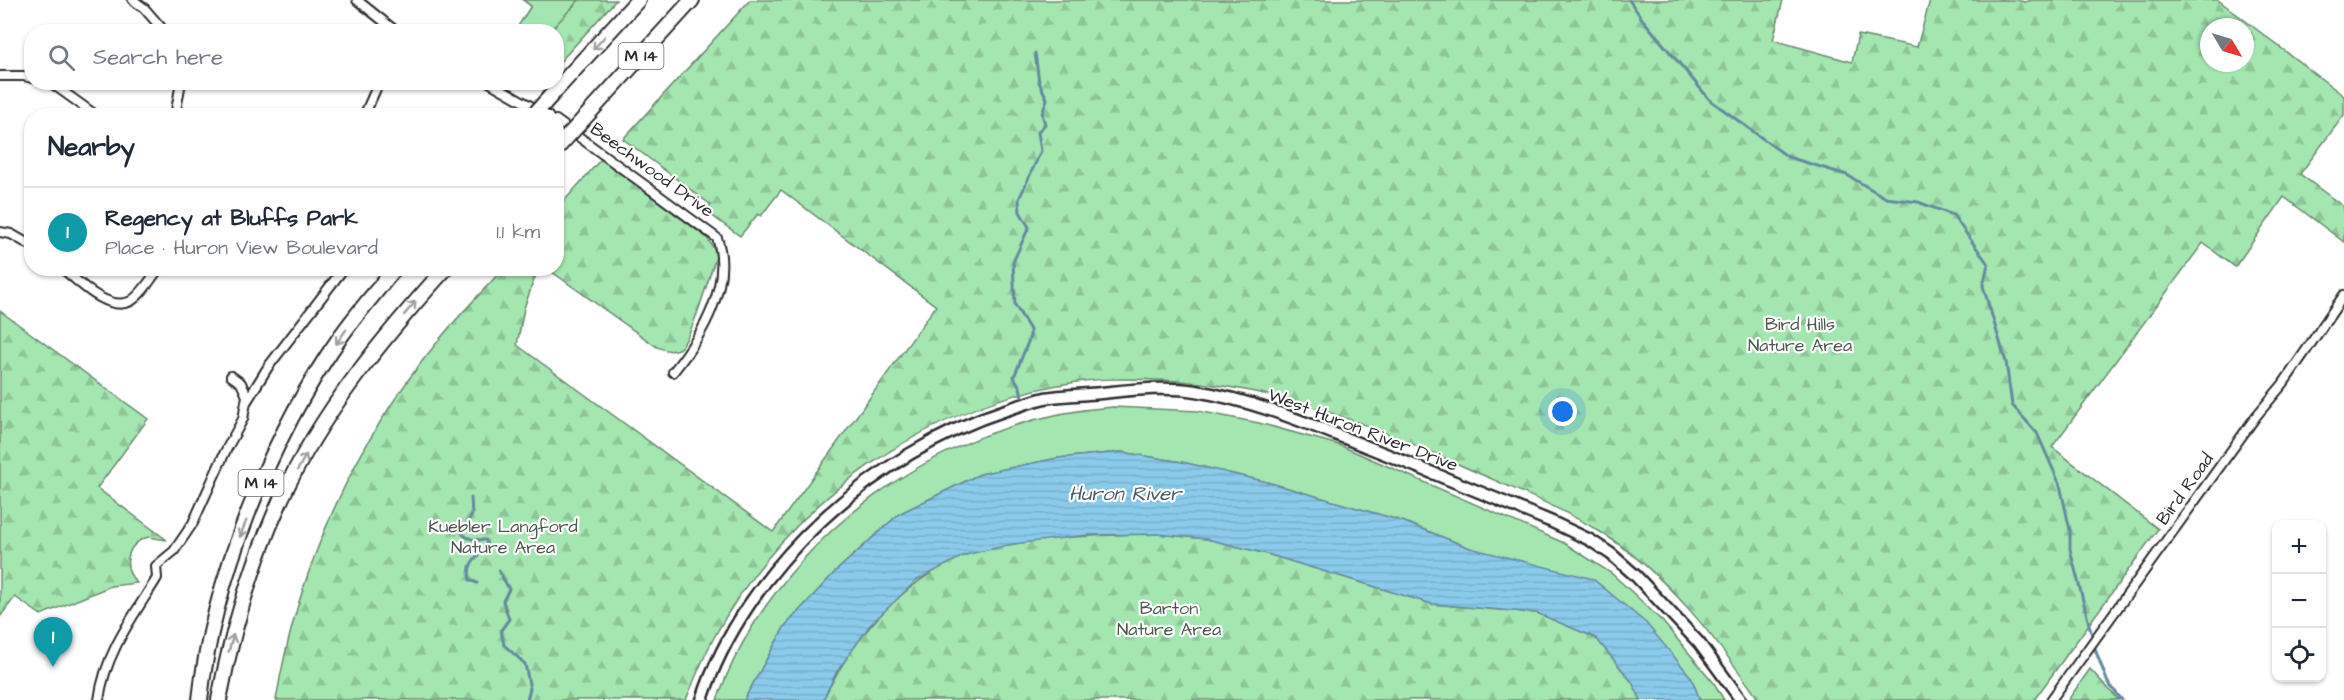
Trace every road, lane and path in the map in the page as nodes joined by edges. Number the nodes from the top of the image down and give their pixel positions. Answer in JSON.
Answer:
{"nodes":[{"id":1,"x":133,"y":0,"type":"edge"},
{"id":2,"x":357,"y":0,"type":"edge"},
{"id":3,"x":638,"y":0,"type":"edge"},
{"id":4,"x":692,"y":0,"type":"edge"},
{"id":5,"x":158,"y":24,"type":"edge"},
{"id":6,"x":387,"y":24,"type":"edge"},
{"id":7,"x":0,"y":76,"type":"edge"},
{"id":8,"x":24,"y":76,"type":"edge"},
{"id":9,"x":564,"y":81,"type":"edge"},
{"id":10,"x":61,"y":90,"type":"edge"},
{"id":11,"x":180,"y":90,"type":"edge"},
{"id":12,"x":376,"y":90,"type":"edge"},
{"id":13,"x":503,"y":90,"type":"edge"},
{"id":14,"x":556,"y":90,"type":"edge"},
{"id":15,"x":86,"y":108,"type":"edge"},
{"id":16,"x":176,"y":108,"type":"edge"},
{"id":17,"x":368,"y":108,"type":"edge"},
{"id":18,"x":534,"y":108,"type":"edge"},
{"id":19,"x":540,"y":108,"type":"edge"},
{"id":20,"x":564,"y":126,"type":"edge"},
{"id":21,"x":564,"y":140,"type":"edge"},
{"id":22,"x":0,"y":232,"type":"edge"},
{"id":23,"x":24,"y":241,"type":"edge"},
{"id":24,"x":72,"y":276,"type":"edge"},
{"id":25,"x":152,"y":276,"type":"edge"},
{"id":26,"x":338,"y":276,"type":"edge"},
{"id":27,"x":389,"y":276,"type":"edge"},
{"id":28,"x":439,"y":276,"type":"edge"},
{"id":29,"x":2344,"y":295,"type":"edge"},
{"id":30,"x":673,"y":372,"type":"dead end"},
{"id":31,"x":231,"y":376,"type":"dead end"},
{"id":32,"x":247,"y":400,"type":"junction"},
{"id":33,"x":99,"y":700,"type":"edge"},
{"id":34,"x":200,"y":700,"type":"edge"},
{"id":35,"x":219,"y":700,"type":"edge"},
{"id":36,"x":702,"y":700,"type":"edge"},
{"id":37,"x":1741,"y":700,"type":"edge"},
{"id":38,"x":2051,"y":700,"type":"edge"}],
"edges":[{"from":1,"to":5,"type":"street"},
{"from":2,"to":6,"type":"street"},
{"from":3,"to":9,"type":"highway","number":"M 14","one_way":true,"bridge":true},
{"from":4,"to":21,"type":"highway","number":"M 14","bridge":true},
{"from":7,"to":8,"type":"street"},
{"from":10,"to":15,"type":"street"},
{"from":11,"to":16,"type":"street"},
{"from":12,"to":17,"type":"street"},
{"from":13,"to":18,"type":"street"},
{"from":14,"to":19,"type":"highway","number":"M 14","one_way":true,"bridge":true},
{"from":20,"to":30,"type":"street","name":"Beechwood Drive"},
{"from":22,"to":23,"type":"street"},
{"from":24,"to":25,"type":"street"},
{"from":26,"to":32,"type":"street"},
{"from":27,"to":34,"type":"highway","number":"M 14","one_way":true},
{"from":35,"to":28,"type":"highway","number":"M 14","one_way":true},
{"from":29,"to":38,"type":"street","name":"Bird Road"},
{"from":31,"to":32,"type":"street"},
{"from":32,"to":33,"type":"street"},
{"from":36,"to":37,"type":"street","name":"West Huron River Drive"}]}
